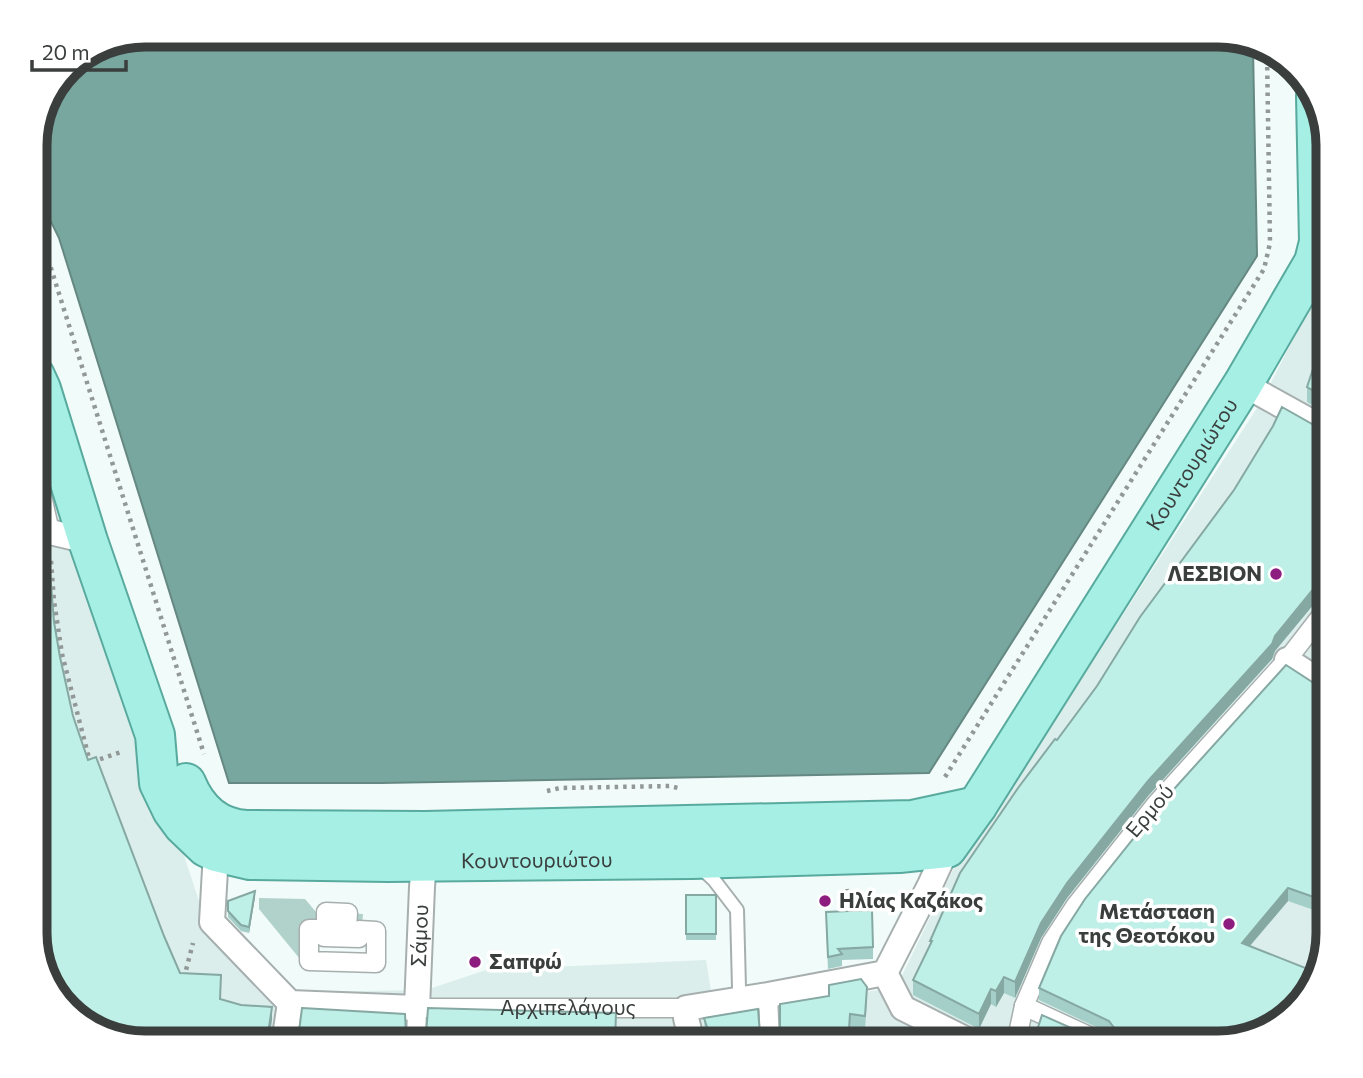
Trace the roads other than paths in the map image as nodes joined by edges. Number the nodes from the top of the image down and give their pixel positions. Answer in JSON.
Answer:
{"nodes":[{"id":1,"x":1316,"y":255,"type":"edge"},
{"id":2,"x":1243,"y":384,"type":"junction"},
{"id":3,"x":47,"y":416,"type":"edge"},
{"id":4,"x":1316,"y":424,"type":"edge"},
{"id":5,"x":47,"y":533,"type":"edge"},
{"id":6,"x":88,"y":541,"type":"junction"},
{"id":7,"x":1316,"y":623,"type":"edge"},
{"id":8,"x":1287,"y":660,"type":"junction"},
{"id":9,"x":1316,"y":679,"type":"edge"},
{"id":10,"x":155,"y":735,"type":"junction"},
{"id":11,"x":977,"y":806,"type":"junction"},
{"id":12,"x":425,"y":846,"type":"junction"},
{"id":13,"x":947,"y":848,"type":"junction"},
{"id":14,"x":216,"y":852,"type":"junction"},
{"id":15,"x":692,"y":859,"type":"junction"},
{"id":16,"x":885,"y":973,"type":"junction"},
{"id":17,"x":768,"y":995,"type":"junction"},
{"id":18,"x":738,"y":1000,"type":"junction"},
{"id":19,"x":290,"y":1003,"type":"junction"},
{"id":20,"x":1024,"y":1006,"type":"junction"},
{"id":21,"x":416,"y":1008,"type":"junction"},
{"id":22,"x":686,"y":1008,"type":"junction"},
{"id":23,"x":286,"y":1031,"type":"edge"},
{"id":24,"x":416,"y":1031,"type":"edge"},
{"id":25,"x":689,"y":1031,"type":"edge"},
{"id":26,"x":770,"y":1031,"type":"edge"},
{"id":27,"x":950,"y":1031,"type":"edge"},
{"id":28,"x":1019,"y":1031,"type":"edge"},
{"id":29,"x":1078,"y":1031,"type":"edge"}],
"edges":[{"from":1,"to":2,"type":"main road","name":"Κουντουριώτου"},
{"from":2,"to":4,"type":"street"},
{"from":2,"to":11,"type":"main road","name":"Κουντουριώτου"},
{"from":3,"to":6,"type":"main road","name":"Κουντουριώτου"},
{"from":5,"to":6,"type":"street"},
{"from":6,"to":10,"type":"main road","name":"Κουντουριώτου"},
{"from":7,"to":8,"type":"street","name":"Ερμού"},
{"from":8,"to":9,"type":"street"},
{"from":8,"to":20,"type":"street","name":"Ερμού"},
{"from":10,"to":12,"type":"main road","name":"Κουντουριώτου"},
{"from":10,"to":14,"type":"main road","name":"Κουντουριώτου"},
{"from":11,"to":12,"type":"main road","name":"Κουντουριώτου"},
{"from":11,"to":13,"type":"main road","name":"Κουντουριώτου"},
{"from":12,"to":14,"type":"main road","name":"Κουντουριώτου"},
{"from":12,"to":15,"type":"main road","name":"Κουντουριώτου"},
{"from":12,"to":21,"type":"street","name":"Σάμου"},
{"from":13,"to":15,"type":"main road","name":"Κουντουριώτου"},
{"from":13,"to":16,"type":"street"},
{"from":14,"to":19,"type":"street"},
{"from":15,"to":18,"type":"lane"},
{"from":16,"to":17,"type":"street","name":"Αρχιπελάγους"},
{"from":16,"to":27,"type":"street"},
{"from":17,"to":18,"type":"street","name":"Αρχιπελάγους"},
{"from":17,"to":26,"type":"street"},
{"from":18,"to":22,"type":"street","name":"Αρχιπελάγους"},
{"from":19,"to":21,"type":"street","name":"Αρχιπελάγους"},
{"from":19,"to":23,"type":"street"},
{"from":20,"to":28,"type":"street","name":"Ερμού"},
{"from":20,"to":29,"type":"street"},
{"from":21,"to":22,"type":"street","name":"Αρχιπελάγους"},
{"from":21,"to":24,"type":"street","name":"Σάμου"},
{"from":22,"to":25,"type":"street"}]}
